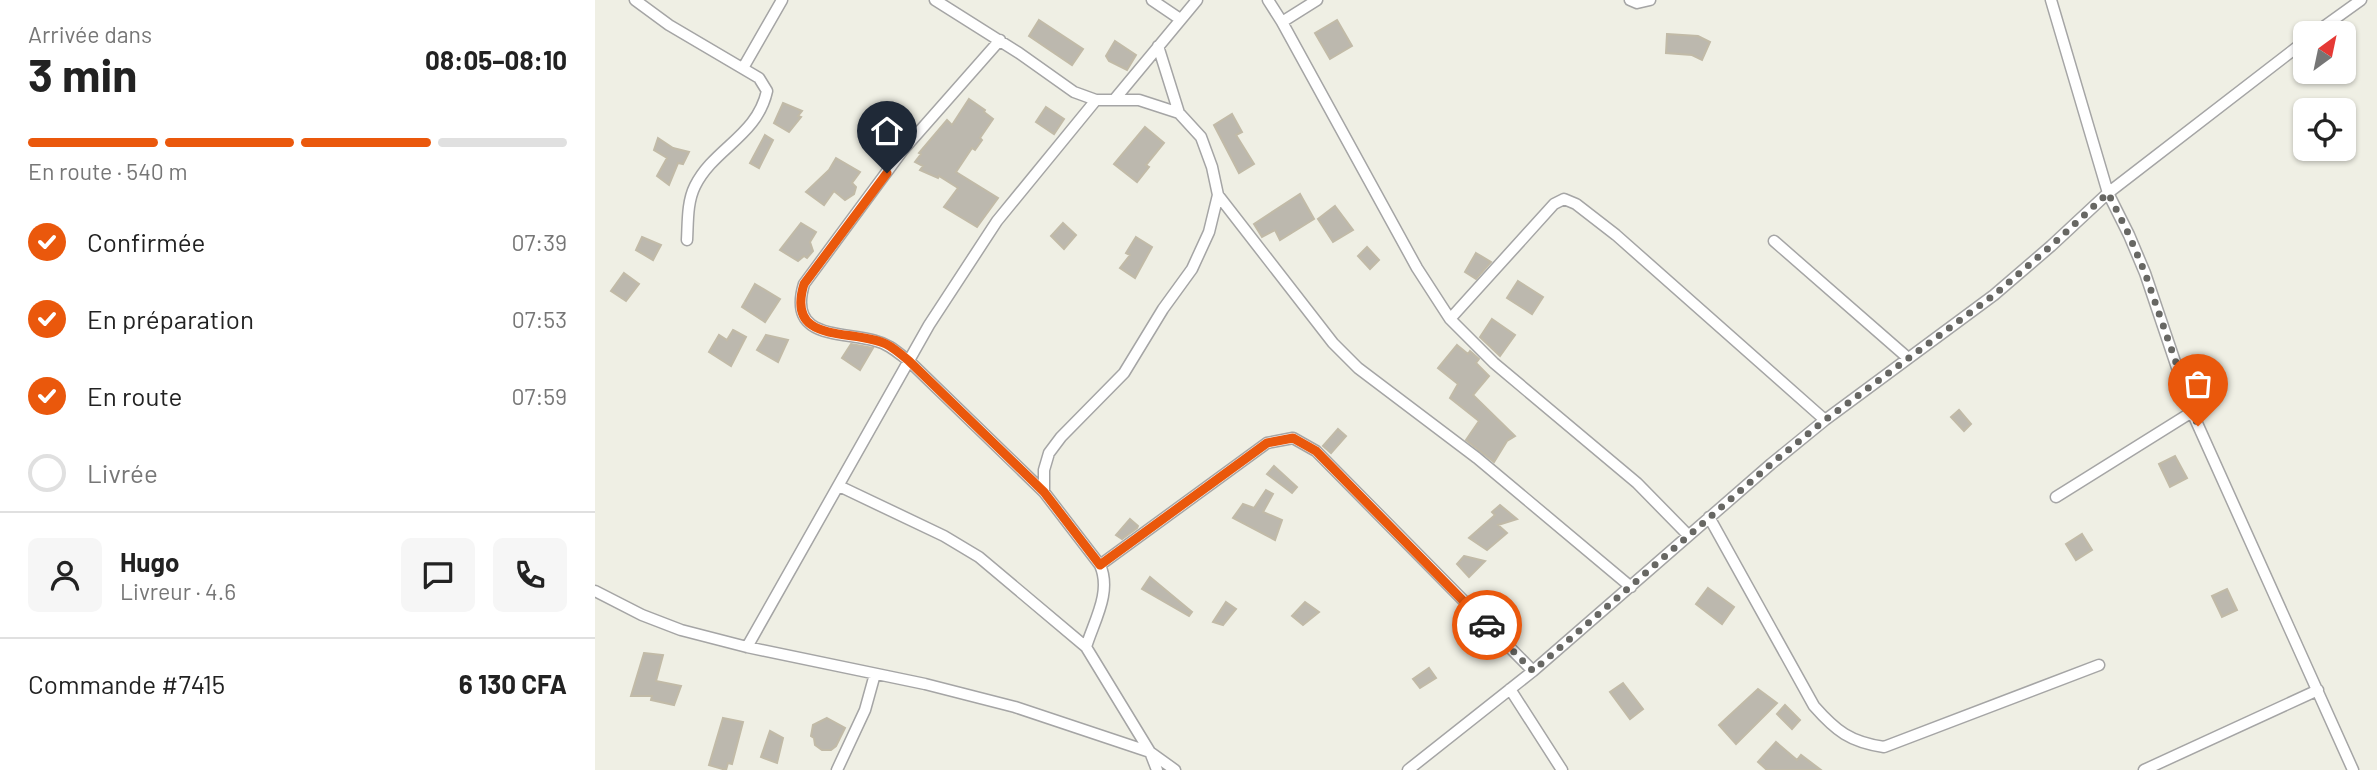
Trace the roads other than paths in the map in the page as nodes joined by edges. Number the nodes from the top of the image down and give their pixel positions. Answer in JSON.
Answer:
{"nodes":[{"id":1,"x":635,"y":0,"type":"edge"},
{"id":2,"x":782,"y":0,"type":"edge"},
{"id":3,"x":936,"y":0,"type":"edge"},
{"id":4,"x":1152,"y":0,"type":"edge"},
{"id":5,"x":1197,"y":0,"type":"edge"},
{"id":6,"x":1268,"y":0,"type":"edge"},
{"id":7,"x":1317,"y":0,"type":"edge"},
{"id":8,"x":1630,"y":0,"type":"edge"},
{"id":9,"x":1650,"y":0,"type":"edge"},
{"id":10,"x":2051,"y":0,"type":"edge"},
{"id":11,"x":2361,"y":0,"type":"edge"},
{"id":12,"x":1180,"y":19,"type":"junction"},
{"id":13,"x":2332,"y":21,"type":"edge"},
{"id":14,"x":1282,"y":22,"type":"junction"},
{"id":15,"x":1000,"y":40,"type":"junction"},
{"id":16,"x":1157,"y":46,"type":"junction"},
{"id":17,"x":2293,"y":50,"type":"edge"},
{"id":18,"x":743,"y":68,"type":"junction"},
{"id":19,"x":1096,"y":100,"type":"junction"},
{"id":20,"x":1114,"y":100,"type":"junction"},
{"id":21,"x":1179,"y":113,"type":"junction"},
{"id":22,"x":2108,"y":193,"type":"junction"},
{"id":23,"x":1218,"y":195,"type":"junction"},
{"id":24,"x":687,"y":240,"type":"dead end"},
{"id":25,"x":1774,"y":241,"type":"dead end"},
{"id":26,"x":1450,"y":319,"type":"junction"},
{"id":27,"x":1908,"y":358,"type":"junction"},
{"id":28,"x":909,"y":361,"type":"junction"},
{"id":29,"x":2192,"y":412,"type":"junction"},
{"id":30,"x":1825,"y":420,"type":"junction"},
{"id":31,"x":839,"y":486,"type":"junction"},
{"id":32,"x":1044,"y":492,"type":"junction"},
{"id":33,"x":2056,"y":497,"type":"dead end"},
{"id":34,"x":1709,"y":517,"type":"junction"},
{"id":35,"x":1688,"y":535,"type":"junction"},
{"id":36,"x":1100,"y":565,"type":"junction"},
{"id":37,"x":1631,"y":587,"type":"junction"},
{"id":38,"x":598,"y":594,"type":"edge"},
{"id":39,"x":747,"y":647,"type":"junction"},
{"id":40,"x":1086,"y":647,"type":"junction"},
{"id":41,"x":2099,"y":665,"type":"dead end"},
{"id":42,"x":1533,"y":671,"type":"junction"},
{"id":43,"x":875,"y":674,"type":"junction"},
{"id":44,"x":1510,"y":689,"type":"junction"},
{"id":45,"x":2318,"y":690,"type":"junction"},
{"id":46,"x":1150,"y":752,"type":"junction"},
{"id":47,"x":837,"y":770,"type":"edge"},
{"id":48,"x":1157,"y":770,"type":"edge"},
{"id":49,"x":1175,"y":770,"type":"edge"},
{"id":50,"x":1408,"y":770,"type":"edge"},
{"id":51,"x":1562,"y":770,"type":"edge"},
{"id":52,"x":2144,"y":770,"type":"edge"},
{"id":53,"x":2353,"y":770,"type":"edge"}],
"edges":[{"from":1,"to":18,"type":"street"},
{"from":2,"to":18,"type":"street"},
{"from":3,"to":15,"type":"street"},
{"from":4,"to":12,"type":"street"},
{"from":5,"to":12,"type":"street"},
{"from":6,"to":14,"type":"street"},
{"from":7,"to":14,"type":"street"},
{"from":8,"to":9,"type":"street"},
{"from":10,"to":22,"type":"street"},
{"from":11,"to":13,"type":"street"},
{"from":12,"to":16,"type":"street"},
{"from":14,"to":26,"type":"street"},
{"from":15,"to":19,"type":"street"},
{"from":15,"to":28,"type":"street"},
{"from":16,"to":20,"type":"street"},
{"from":16,"to":21,"type":"street"},
{"from":17,"to":22,"type":"street"},
{"from":18,"to":24,"type":"street"},
{"from":19,"to":20,"type":"street"},
{"from":19,"to":28,"type":"street"},
{"from":20,"to":21,"type":"street"},
{"from":21,"to":23,"type":"street"},
{"from":22,"to":27,"type":"street"},
{"from":22,"to":29,"type":"street"},
{"from":23,"to":32,"type":"street"},
{"from":23,"to":37,"type":"street"},
{"from":25,"to":27,"type":"street"},
{"from":26,"to":30,"type":"street"},
{"from":26,"to":35,"type":"street"},
{"from":27,"to":30,"type":"street"},
{"from":28,"to":31,"type":"street"},
{"from":28,"to":32,"type":"street"},
{"from":29,"to":33,"type":"street"},
{"from":29,"to":45,"type":"street"},
{"from":30,"to":34,"type":"street"},
{"from":31,"to":39,"type":"street"},
{"from":31,"to":40,"type":"street"},
{"from":32,"to":36,"type":"street"},
{"from":34,"to":35,"type":"street"},
{"from":34,"to":41,"type":"street"},
{"from":35,"to":37,"type":"street"},
{"from":36,"to":40,"type":"street"},
{"from":36,"to":42,"type":"street"},
{"from":37,"to":42,"type":"street"},
{"from":38,"to":39,"type":"street"},
{"from":39,"to":43,"type":"street"},
{"from":40,"to":46,"type":"street"},
{"from":42,"to":44,"type":"street"},
{"from":43,"to":46,"type":"street"},
{"from":43,"to":47,"type":"street"},
{"from":44,"to":50,"type":"street"},
{"from":44,"to":51,"type":"street"},
{"from":45,"to":52,"type":"street"},
{"from":45,"to":53,"type":"street"},
{"from":46,"to":48,"type":"street"},
{"from":46,"to":49,"type":"street"}]}
